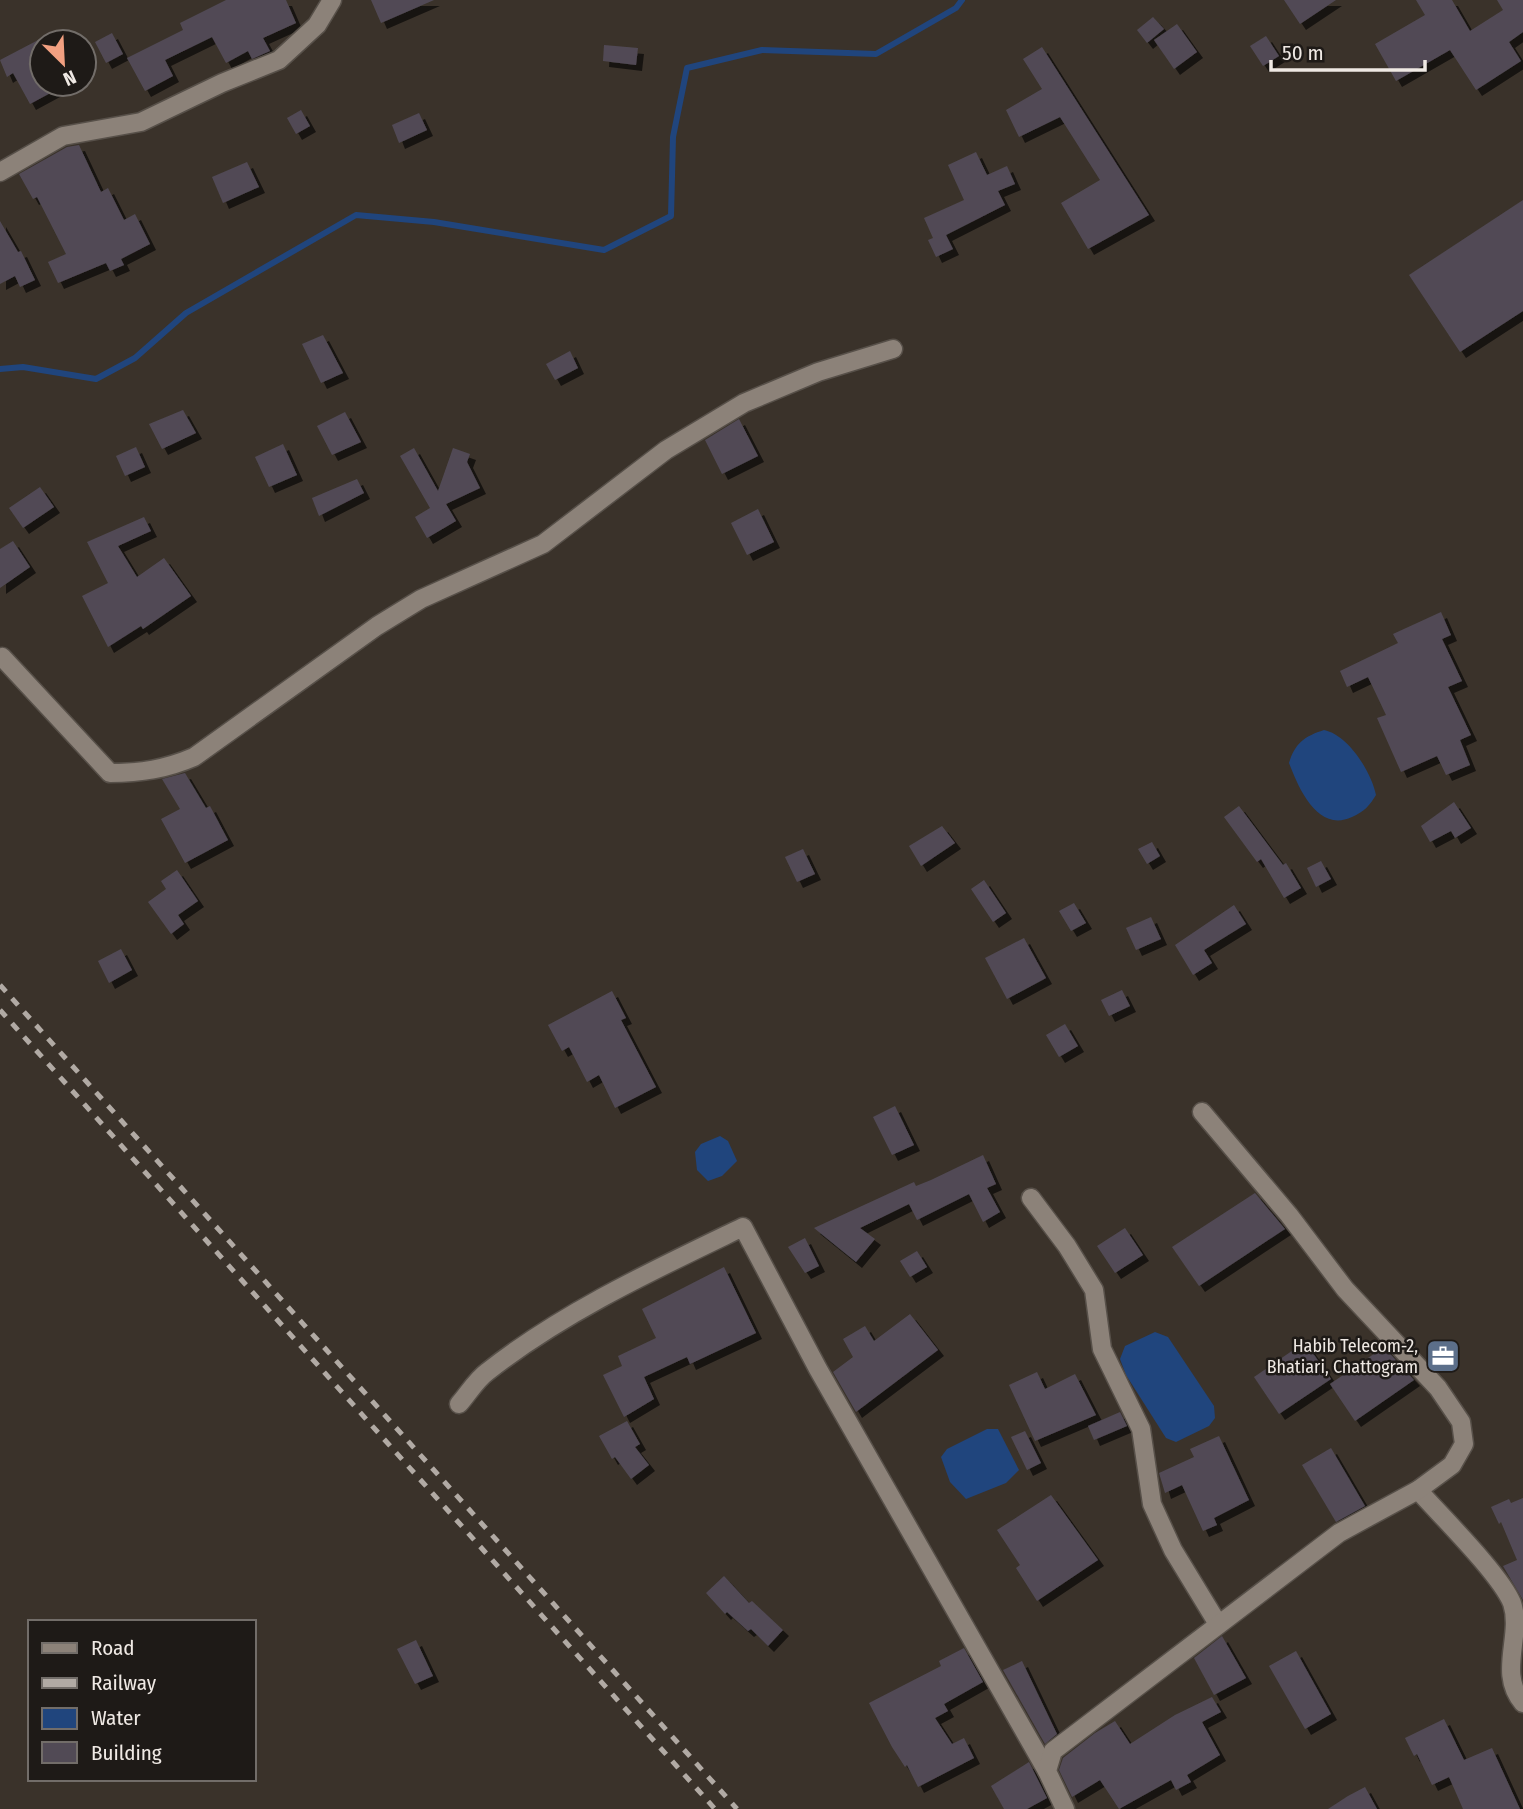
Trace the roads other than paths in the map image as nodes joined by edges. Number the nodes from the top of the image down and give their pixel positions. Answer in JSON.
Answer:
{"nodes":[{"id":1,"x":332,"y":0,"type":"edge"},
{"id":2,"x":0,"y":172,"type":"edge"},
{"id":3,"x":893,"y":349,"type":"dead end"},
{"id":4,"x":0,"y":658,"type":"edge"},
{"id":5,"x":1202,"y":1112,"type":"dead end"},
{"id":6,"x":1031,"y":1198,"type":"dead end"},
{"id":7,"x":459,"y":1404,"type":"dead end"},
{"id":8,"x":1418,"y":1490,"type":"junction"},
{"id":9,"x":1218,"y":1624,"type":"junction"},
{"id":10,"x":1523,"y":1703,"type":"edge"},
{"id":11,"x":1047,"y":1771,"type":"junction"},
{"id":12,"x":1065,"y":1809,"type":"edge"}],
"edges":[{"from":1,"to":2,"type":"street"},
{"from":3,"to":4,"type":"street"},
{"from":5,"to":8,"type":"street"},
{"from":6,"to":9,"type":"street"},
{"from":7,"to":11,"type":"street"},
{"from":8,"to":9,"type":"street"},
{"from":8,"to":10,"type":"street"},
{"from":9,"to":11,"type":"street"},
{"from":11,"to":12,"type":"street"}]}
